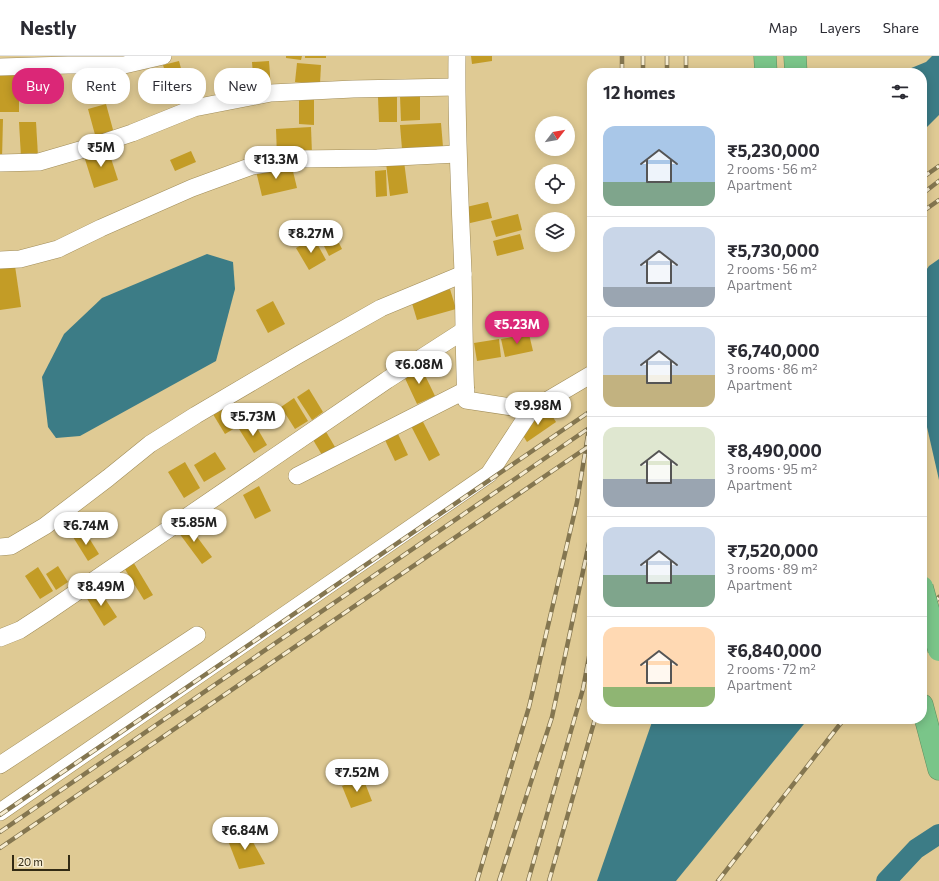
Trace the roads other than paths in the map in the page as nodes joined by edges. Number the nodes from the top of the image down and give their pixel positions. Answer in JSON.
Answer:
{"nodes":[{"id":1,"x":163,"y":56,"type":"edge"},
{"id":2,"x":457,"y":56,"type":"edge"},
{"id":3,"x":765,"y":56,"type":"edge"},
{"id":4,"x":795,"y":56,"type":"edge"},
{"id":5,"x":804,"y":56,"type":"edge"},
{"id":6,"x":0,"y":67,"type":"edge"},
{"id":7,"x":766,"y":68,"type":"edge"},
{"id":8,"x":796,"y":68,"type":"edge"},
{"id":9,"x":801,"y":68,"type":"edge"},
{"id":10,"x":456,"y":87,"type":"junction"},
{"id":11,"x":457,"y":154,"type":"junction"},
{"id":12,"x":0,"y":163,"type":"edge"},
{"id":13,"x":0,"y":260,"type":"edge"},
{"id":14,"x":463,"y":274,"type":"junction"},
{"id":15,"x":463,"y":331,"type":"junction"},
{"id":16,"x":587,"y":377,"type":"edge"},
{"id":17,"x":466,"y":390,"type":"junction"},
{"id":18,"x":531,"y":410,"type":"junction"},
{"id":19,"x":297,"y":476,"type":"dead end"},
{"id":20,"x":0,"y":547,"type":"edge"},
{"id":21,"x":927,"y":606,"type":"edge"},
{"id":22,"x":197,"y":635,"type":"dead end"},
{"id":23,"x":0,"y":638,"type":"edge"},
{"id":24,"x":939,"y":650,"type":"edge"},
{"id":25,"x":927,"y":724,"type":"edge"},
{"id":26,"x":0,"y":765,"type":"edge"},
{"id":27,"x":939,"y":769,"type":"edge"},
{"id":28,"x":0,"y":812,"type":"edge"}],
"edges":[{"from":1,"to":6,"type":"street"},
{"from":2,"to":10,"type":"street"},
{"from":3,"to":7,"type":"highway"},
{"from":4,"to":8,"type":"highway"},
{"from":5,"to":9,"type":"street"},
{"from":10,"to":11,"type":"street"},
{"from":10,"to":12,"type":"street"},
{"from":11,"to":13,"type":"street"},
{"from":11,"to":14,"type":"street"},
{"from":14,"to":15,"type":"street"},
{"from":14,"to":20,"type":"street"},
{"from":15,"to":17,"type":"street"},
{"from":15,"to":23,"type":"street"},
{"from":16,"to":18,"type":"street"},
{"from":17,"to":18,"type":"street"},
{"from":17,"to":19,"type":"street"},
{"from":18,"to":28,"type":"street"},
{"from":21,"to":24,"type":"highway","bridge":true},
{"from":22,"to":26,"type":"street"},
{"from":25,"to":27,"type":"highway"}]}
